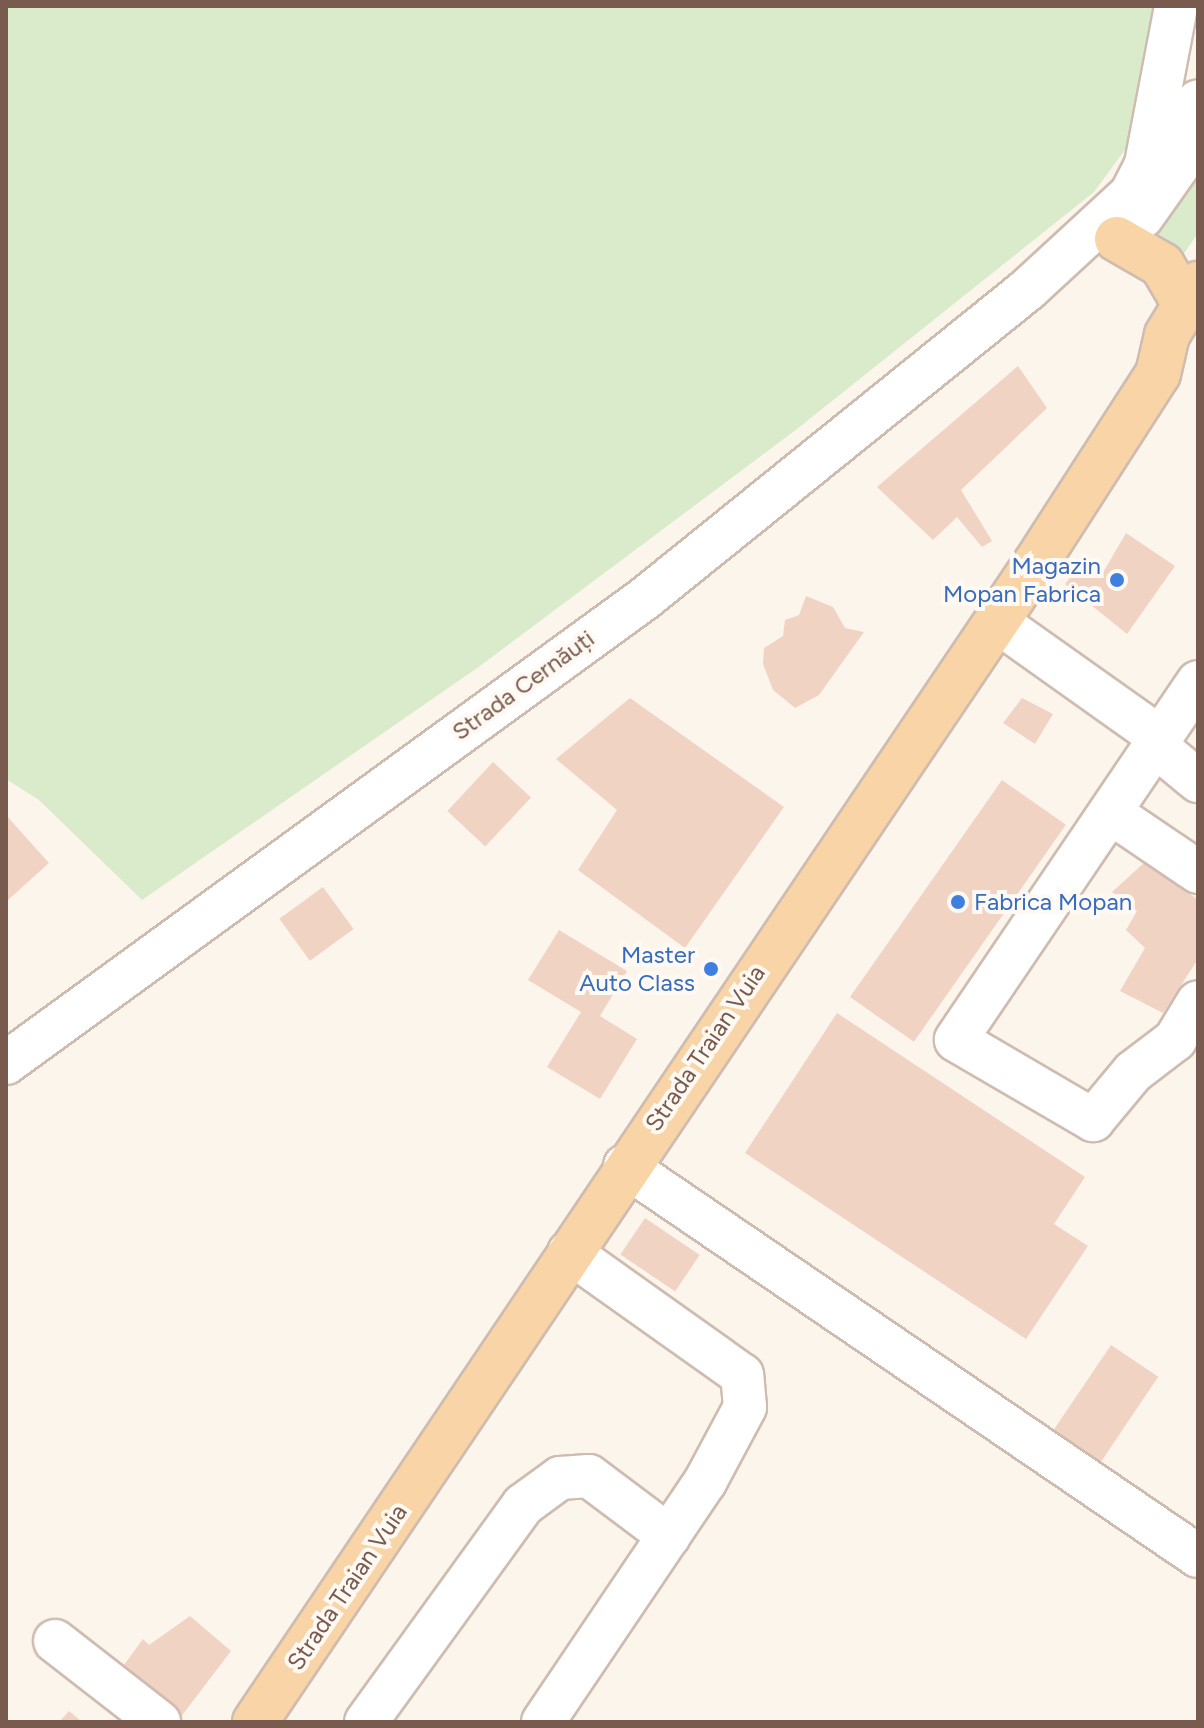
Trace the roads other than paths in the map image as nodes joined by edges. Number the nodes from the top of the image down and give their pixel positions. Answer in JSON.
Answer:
{"nodes":[{"id":1,"x":1176,"y":6,"type":"edge"},
{"id":2,"x":1198,"y":101,"type":"edge"},
{"id":3,"x":1117,"y":239,"type":"junction"},
{"id":4,"x":1027,"y":290,"type":"junction"},
{"id":5,"x":1192,"y":294,"type":"edge"},
{"id":6,"x":1198,"y":349,"type":"edge"},
{"id":7,"x":1158,"y":374,"type":"junction"},
{"id":8,"x":996,"y":621,"type":"junction"},
{"id":9,"x":1198,"y":682,"type":"edge"},
{"id":10,"x":1159,"y":742,"type":"junction"},
{"id":11,"x":1198,"y":781,"type":"edge"},
{"id":12,"x":1111,"y":813,"type":"junction"},
{"id":13,"x":1198,"y":872,"type":"edge"},
{"id":14,"x":1198,"y":1002,"type":"edge"},
{"id":15,"x":6,"y":1063,"type":"edge"},
{"id":16,"x":625,"y":1166,"type":"junction"},
{"id":17,"x":569,"y":1252,"type":"junction"},
{"id":18,"x":669,"y":1536,"type":"junction"},
{"id":19,"x":1198,"y":1556,"type":"edge"},
{"id":20,"x":55,"y":1641,"type":"dead end"},
{"id":21,"x":159,"y":1722,"type":"edge"},
{"id":22,"x":255,"y":1722,"type":"edge"},
{"id":23,"x":366,"y":1722,"type":"edge"},
{"id":24,"x":543,"y":1722,"type":"edge"}],
"edges":[{"from":1,"to":4,"type":"street","name":"Strada Cernăuți"},
{"from":2,"to":3,"type":"street","name":"Strada Cernăuți"},
{"from":3,"to":4,"type":"street","name":"Strada Cernăuți"},
{"from":3,"to":5,"type":"main road"},
{"from":4,"to":15,"type":"street","name":"Strada Cernăuți"},
{"from":5,"to":7,"type":"main road","name":"Strada Traian Vuia"},
{"from":6,"to":7,"type":"main road","name":"Strada Traian Vuia"},
{"from":7,"to":8,"type":"main road","name":"Strada Traian Vuia"},
{"from":8,"to":10,"type":"street"},
{"from":8,"to":16,"type":"main road","name":"Strada Traian Vuia"},
{"from":9,"to":10,"type":"street"},
{"from":10,"to":11,"type":"street"},
{"from":10,"to":12,"type":"street"},
{"from":12,"to":13,"type":"street"},
{"from":12,"to":14,"type":"street"},
{"from":16,"to":17,"type":"main road","name":"Strada Traian Vuia"},
{"from":16,"to":19,"type":"street"},
{"from":17,"to":18,"type":"street"},
{"from":17,"to":22,"type":"main road","name":"Strada Traian Vuia"},
{"from":18,"to":23,"type":"street"},
{"from":18,"to":24,"type":"street"},
{"from":20,"to":21,"type":"street"}]}
